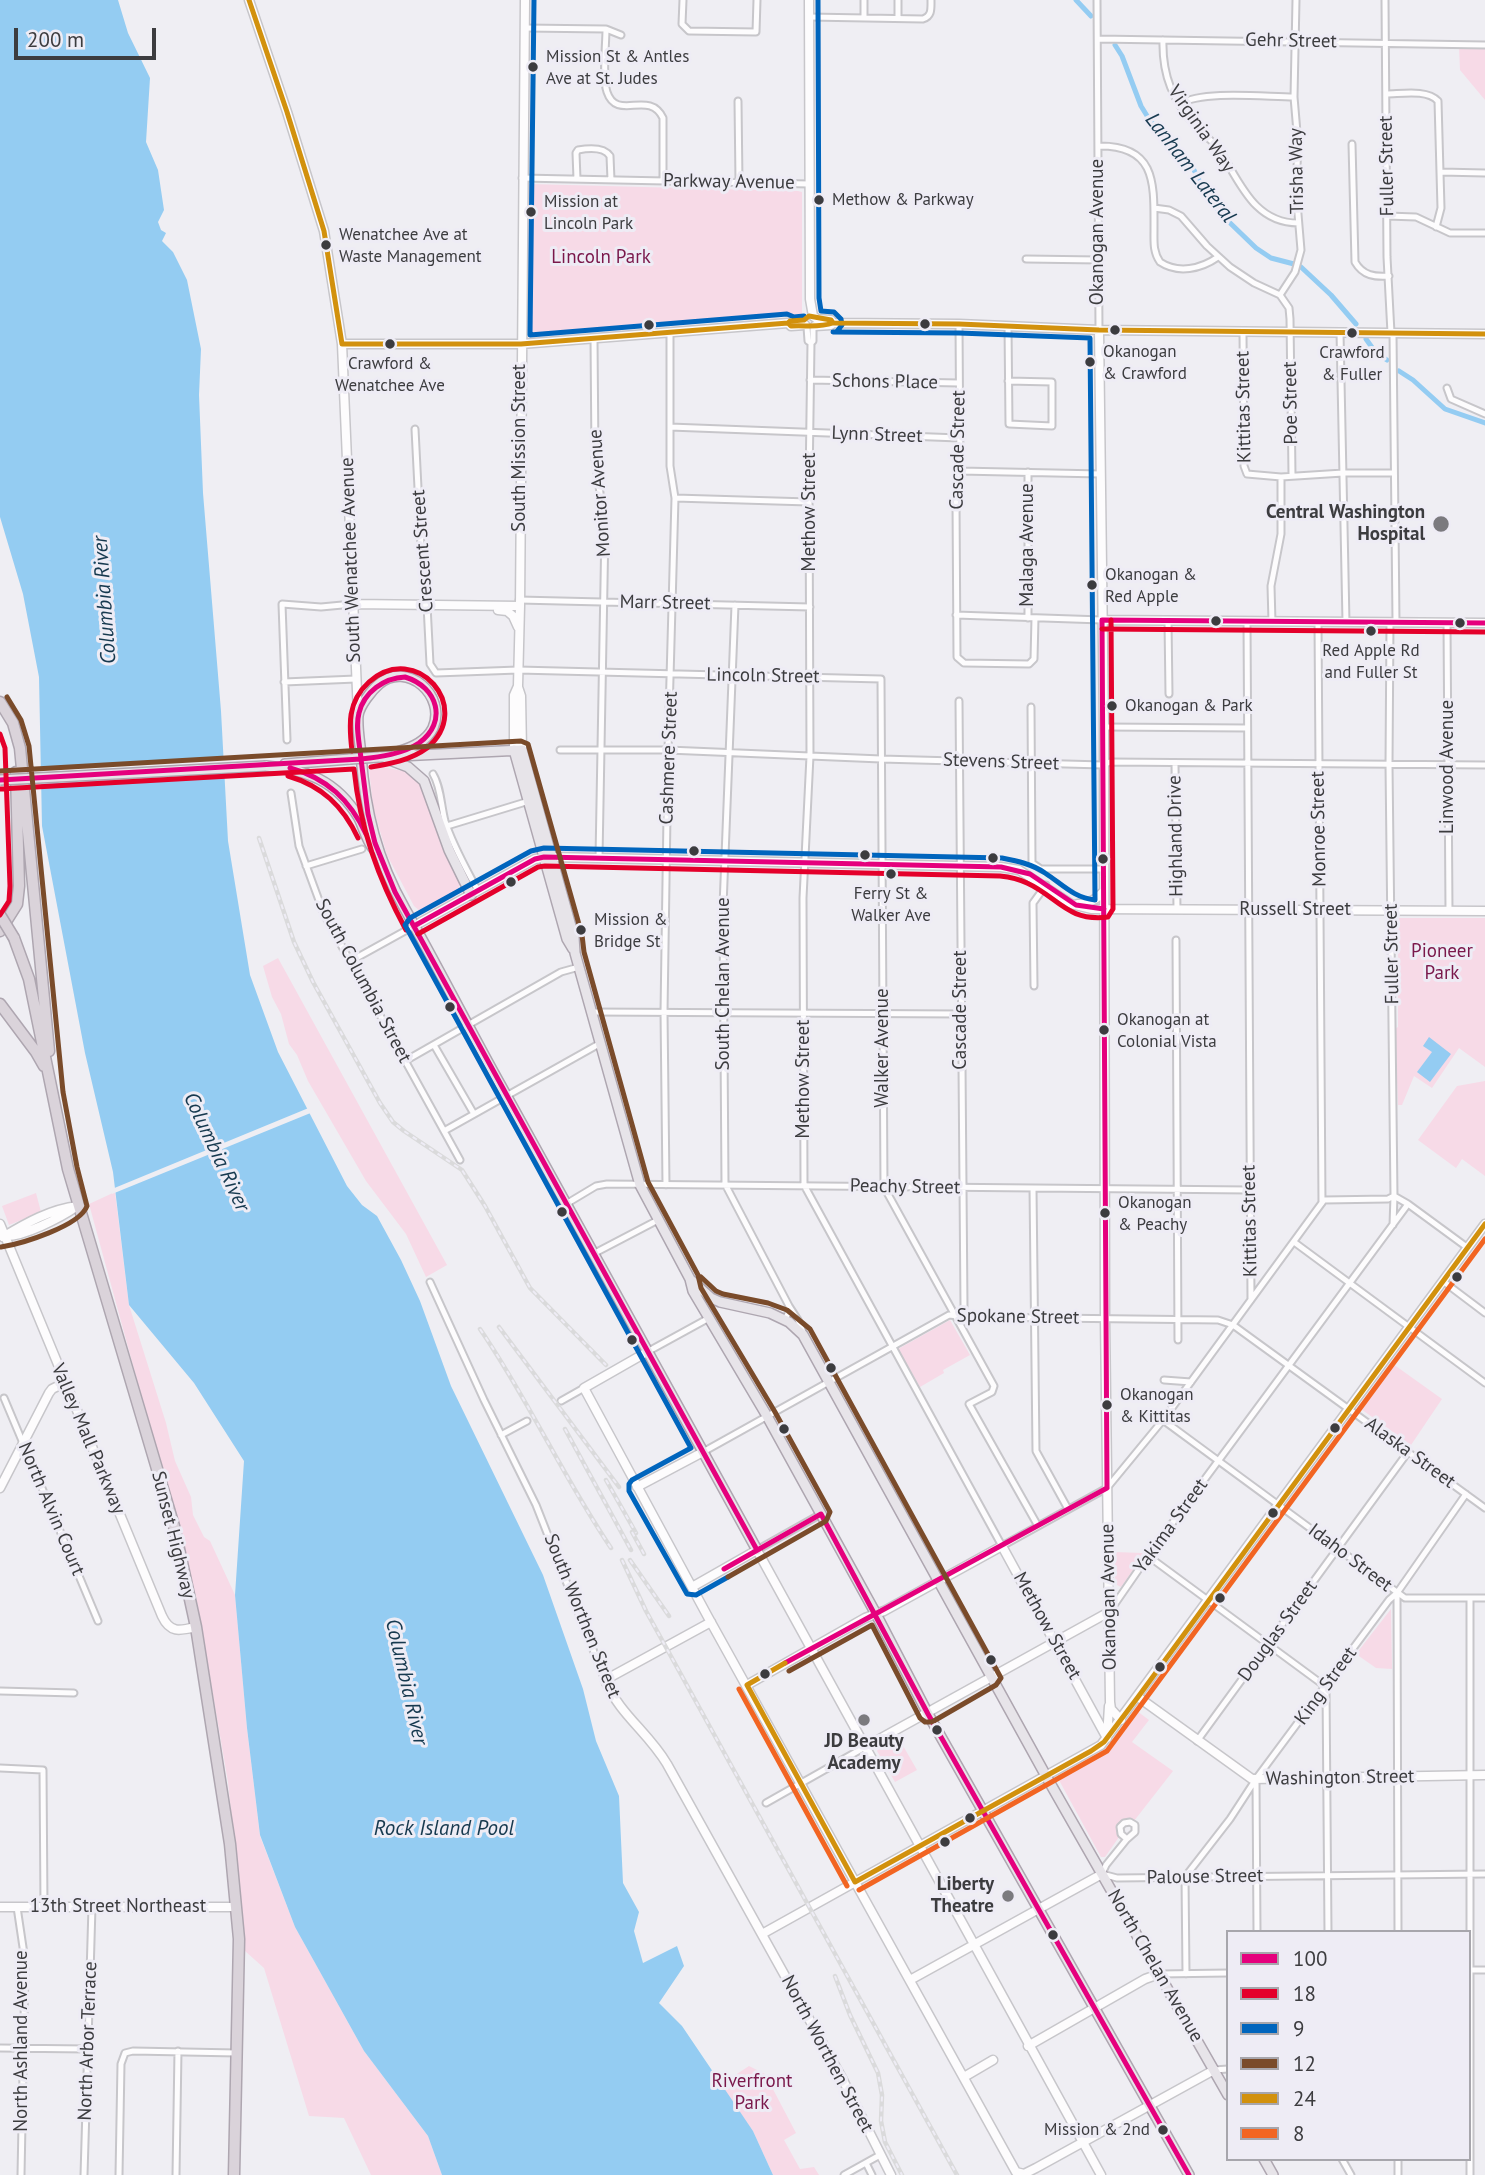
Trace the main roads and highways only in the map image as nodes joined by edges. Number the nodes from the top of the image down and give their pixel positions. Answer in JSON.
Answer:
{"nodes":[{"id":1,"x":0,"y":702,"type":"edge"},
{"id":2,"x":0,"y":715,"type":"edge"},
{"id":3,"x":518,"y":750,"type":"junction"},
{"id":4,"x":379,"y":757,"type":"junction"},
{"id":5,"x":266,"y":765,"type":"junction"},
{"id":6,"x":0,"y":780,"type":"edge"},
{"id":7,"x":379,"y":856,"type":"junction"},
{"id":8,"x":548,"y":857,"type":"junction"},
{"id":9,"x":474,"y":893,"type":"road end"},
{"id":10,"x":4,"y":918,"type":"edge"},
{"id":11,"x":0,"y":931,"type":"edge"},
{"id":12,"x":0,"y":937,"type":"edge"},
{"id":13,"x":0,"y":1004,"type":"edge"},
{"id":14,"x":54,"y":1093,"type":"junction"},
{"id":15,"x":690,"y":1279,"type":"junction"},
{"id":16,"x":755,"y":1310,"type":"junction"},
{"id":17,"x":710,"y":1317,"type":"junction"},
{"id":18,"x":757,"y":1550,"type":"road end"},
{"id":19,"x":1102,"y":1874,"type":"joint"},
{"id":20,"x":1226,"y":2091,"type":"edge"},
{"id":21,"x":234,"y":2175,"type":"edge"},
{"id":22,"x":1189,"y":2175,"type":"edge"}],
"edges":[{"from":1,"to":14,"type":"highway"},
{"from":2,"to":10,"type":"highway"},
{"from":3,"to":4,"type":"main road"},
{"from":3,"to":8,"type":"main road","name":"South Mission Street"},
{"from":3,"to":8,"type":"main road","name":"South Mission Street"},
{"from":4,"to":5,"type":"main road","bridge":true},
{"from":4,"to":7,"type":"main road","name":"South Wenatchee Avenue"},
{"from":4,"to":9,"type":"main road"},
{"from":5,"to":6,"type":"main road","bridge":true},
{"from":5,"to":7,"type":"main road"},
{"from":7,"to":18,"type":"main road","name":"South Wenatchee Avenue"},
{"from":8,"to":15,"type":"main road","name":"South Mission Street"},
{"from":10,"to":11,"type":"highway"},
{"from":10,"to":12,"type":"highway"},
{"from":10,"to":14,"type":"highway","name":"Sunset Highway","bridge":true},
{"from":13,"to":14,"type":"highway"},
{"from":14,"to":21,"type":"highway","name":"Sunset Highway"},
{"from":15,"to":16,"type":"main road"},
{"from":15,"to":17,"type":"main road","name":"South Mission Street"},
{"from":16,"to":17,"type":"main road"},
{"from":16,"to":19,"type":"main road","name":"South Chelan Avenue"},
{"from":17,"to":22,"type":"main road","name":"South Mission Street"},
{"from":19,"to":20,"type":"main road","name":"North Chelan Avenue"}]}
